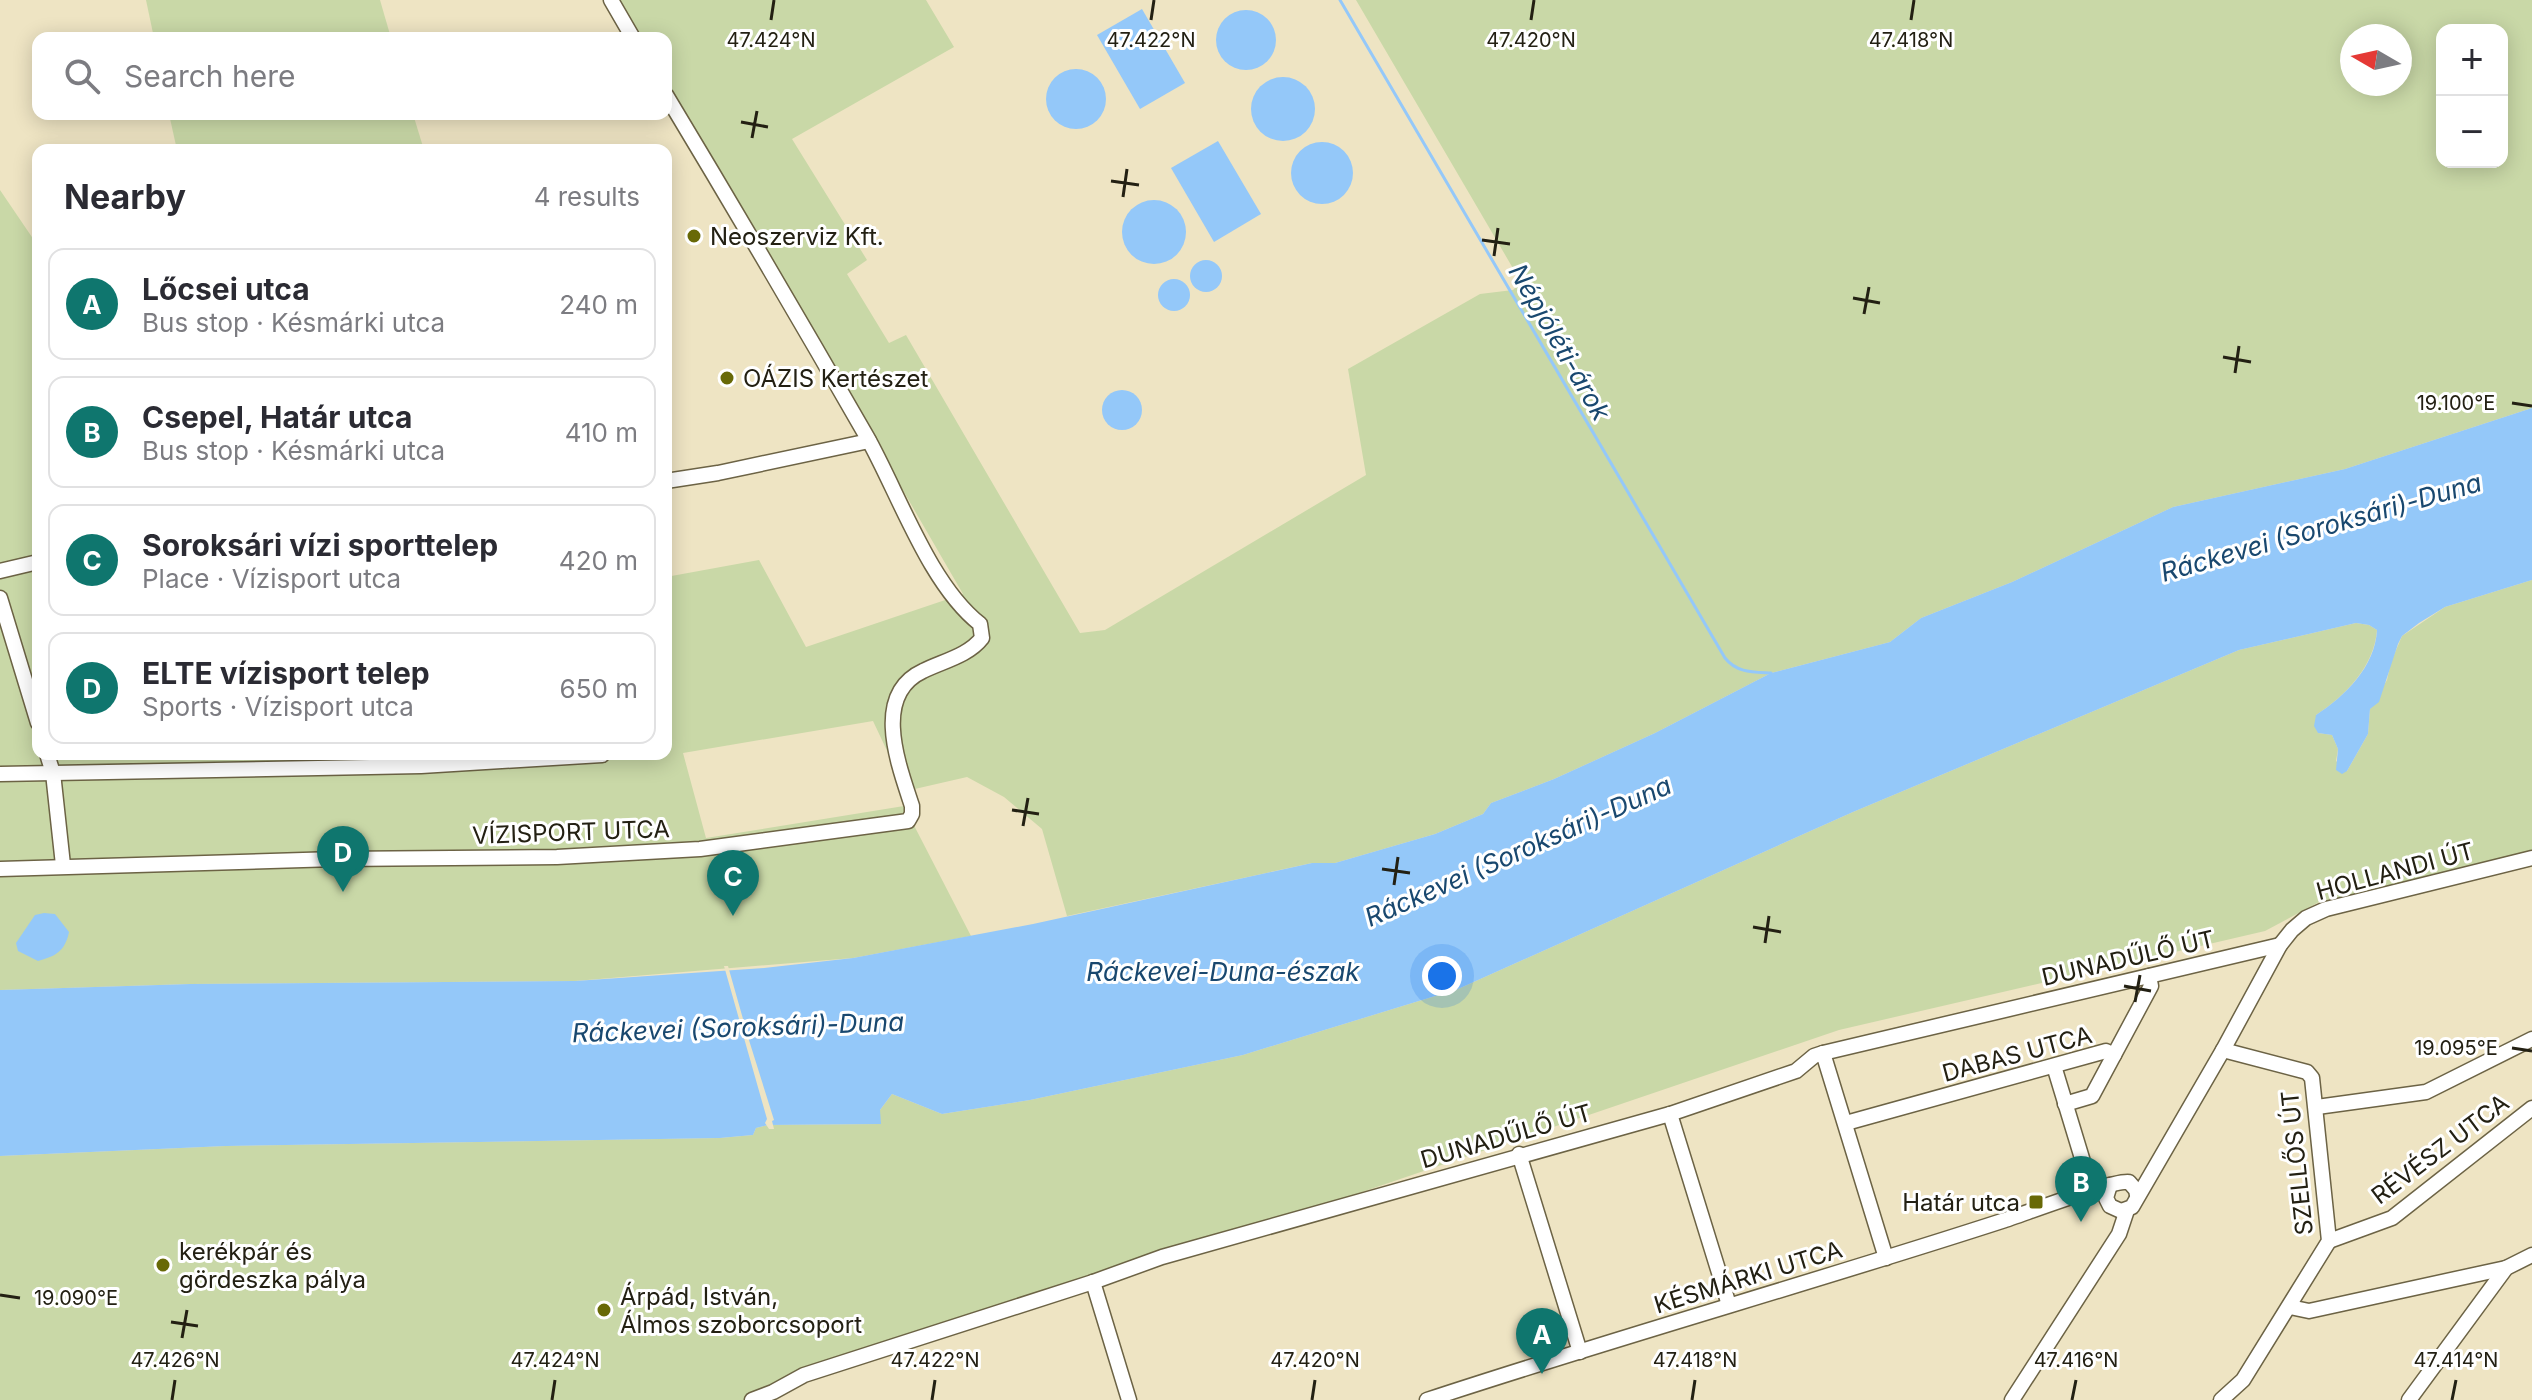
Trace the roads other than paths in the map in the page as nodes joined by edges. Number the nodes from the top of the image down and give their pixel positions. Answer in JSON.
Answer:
{"nodes":[{"id":1,"x":611,"y":0,"type":"edge"},
{"id":2,"x":630,"y":32,"type":"edge"},
{"id":3,"x":672,"y":105,"type":"edge"},
{"id":4,"x":869,"y":441,"type":"junction"},
{"id":5,"x":672,"y":480,"type":"edge"},
{"id":6,"x":32,"y":563,"type":"edge"},
{"id":7,"x":0,"y":571,"type":"edge"},
{"id":8,"x":0,"y":598,"type":"edge"},
{"id":9,"x":32,"y":686,"type":"edge"},
{"id":10,"x":49,"y":760,"type":"edge"},
{"id":11,"x":520,"y":760,"type":"edge"},
{"id":12,"x":53,"y":773,"type":"junction"},
{"id":13,"x":0,"y":774,"type":"edge"},
{"id":14,"x":2532,"y":858,"type":"edge"},
{"id":15,"x":63,"y":865,"type":"junction"},
{"id":16,"x":0,"y":869,"type":"edge"},
{"id":17,"x":2280,"y":945,"type":"junction"},
{"id":18,"x":2149,"y":976,"type":"junction"},
{"id":19,"x":2532,"y":1039,"type":"edge"},
{"id":20,"x":2223,"y":1050,"type":"junction"},
{"id":21,"x":1823,"y":1053,"type":"junction"},
{"id":22,"x":2114,"y":1055,"type":"junction"},
{"id":23,"x":2054,"y":1066,"type":"junction"},
{"id":24,"x":2065,"y":1104,"type":"junction"},
{"id":25,"x":2317,"y":1107,"type":"junction"},
{"id":26,"x":2532,"y":1108,"type":"edge"},
{"id":27,"x":1670,"y":1114,"type":"junction"},
{"id":28,"x":1846,"y":1123,"type":"junction"},
{"id":29,"x":1519,"y":1154,"type":"junction"},
{"id":30,"x":2088,"y":1178,"type":"dead end"},
{"id":31,"x":2110,"y":1185,"type":"junction"},
{"id":32,"x":2133,"y":1188,"type":"junction"},
{"id":33,"x":2081,"y":1196,"type":"junction"},
{"id":34,"x":2116,"y":1207,"type":"junction"},
{"id":35,"x":2329,"y":1241,"type":"junction"},
{"id":36,"x":2532,"y":1255,"type":"edge"},
{"id":37,"x":1886,"y":1258,"type":"junction"},
{"id":38,"x":2506,"y":1268,"type":"junction"},
{"id":39,"x":1093,"y":1282,"type":"junction"},
{"id":40,"x":1729,"y":1305,"type":"junction"},
{"id":41,"x":2290,"y":1307,"type":"junction"},
{"id":42,"x":1580,"y":1352,"type":"junction"},
{"id":43,"x":1466,"y":1394,"type":"edge"},
{"id":44,"x":752,"y":1400,"type":"edge"},
{"id":45,"x":1129,"y":1400,"type":"edge"},
{"id":46,"x":1427,"y":1400,"type":"edge"},
{"id":47,"x":2012,"y":1400,"type":"edge"},
{"id":48,"x":2221,"y":1400,"type":"edge"},
{"id":49,"x":2409,"y":1400,"type":"edge"}],
"edges":[{"from":1,"to":2,"type":"street"},
{"from":3,"to":4,"type":"street"},
{"from":4,"to":5,"type":"street"},
{"from":4,"to":15,"type":"street","name":"VÍZISPORT UTCA"},
{"from":6,"to":7,"type":"street"},
{"from":8,"to":9,"type":"street"},
{"from":10,"to":12,"type":"street"},
{"from":11,"to":12,"type":"street"},
{"from":12,"to":13,"type":"street"},
{"from":12,"to":15,"type":"street"},
{"from":14,"to":17,"type":"street","name":"HOLLANDI ÚT"},
{"from":15,"to":16,"type":"street","name":"VÍZISPORT UTCA"},
{"from":17,"to":18,"type":"street","name":"DUNADŰLŐ ÚT"},
{"from":17,"to":20,"type":"street"},
{"from":18,"to":21,"type":"street","name":"DUNADŰLŐ ÚT"},
{"from":18,"to":22,"type":"street","name":"DABAS UTCA"},
{"from":19,"to":25,"type":"street"},
{"from":20,"to":25,"type":"street","name":"SZELLŐS ÚT"},
{"from":20,"to":32,"type":"street"},
{"from":21,"to":27,"type":"street","name":"DUNADŰLŐ ÚT"},
{"from":21,"to":28,"type":"street"},
{"from":22,"to":23,"type":"street","name":"DABAS UTCA"},
{"from":22,"to":24,"type":"street"},
{"from":23,"to":24,"type":"street"},
{"from":23,"to":28,"type":"street","name":"DABAS UTCA"},
{"from":24,"to":30,"type":"street"},
{"from":25,"to":35,"type":"street","name":"SZELLŐS ÚT"},
{"from":26,"to":35,"type":"street","name":"RÉVÉSZ UTCA"},
{"from":27,"to":29,"type":"street","name":"DUNADŰLŐ ÚT"},
{"from":27,"to":40,"type":"street"},
{"from":28,"to":37,"type":"street"},
{"from":29,"to":39,"type":"street","name":"DUNADŰLŐ ÚT"},
{"from":29,"to":42,"type":"street"},
{"from":31,"to":32,"type":"street","name":"KÉSMÁRKI UTCA"},
{"from":31,"to":33,"type":"street","name":"KÉSMÁRKI UTCA"},
{"from":31,"to":34,"type":"street"},
{"from":32,"to":34,"type":"street"},
{"from":33,"to":34,"type":"street"},
{"from":33,"to":37,"type":"street","name":"KÉSMÁRKI UTCA"},
{"from":34,"to":47,"type":"street"},
{"from":35,"to":41,"type":"street","name":"SZELLŐS ÚT"},
{"from":36,"to":38,"type":"street"},
{"from":37,"to":40,"type":"street","name":"KÉSMÁRKI UTCA"},
{"from":38,"to":41,"type":"street"},
{"from":38,"to":49,"type":"street"},
{"from":39,"to":44,"type":"street","name":"DUNADŰLŐ ÚT"},
{"from":39,"to":45,"type":"street"},
{"from":40,"to":42,"type":"street","name":"KÉSMÁRKI UTCA"},
{"from":41,"to":48,"type":"street","name":"SZELLŐS ÚT"},
{"from":42,"to":43,"type":"street","name":"KÉSMÁRKI UTCA"},
{"from":43,"to":46,"type":"street","name":"KÉSMÁRKI UTCA"}]}
